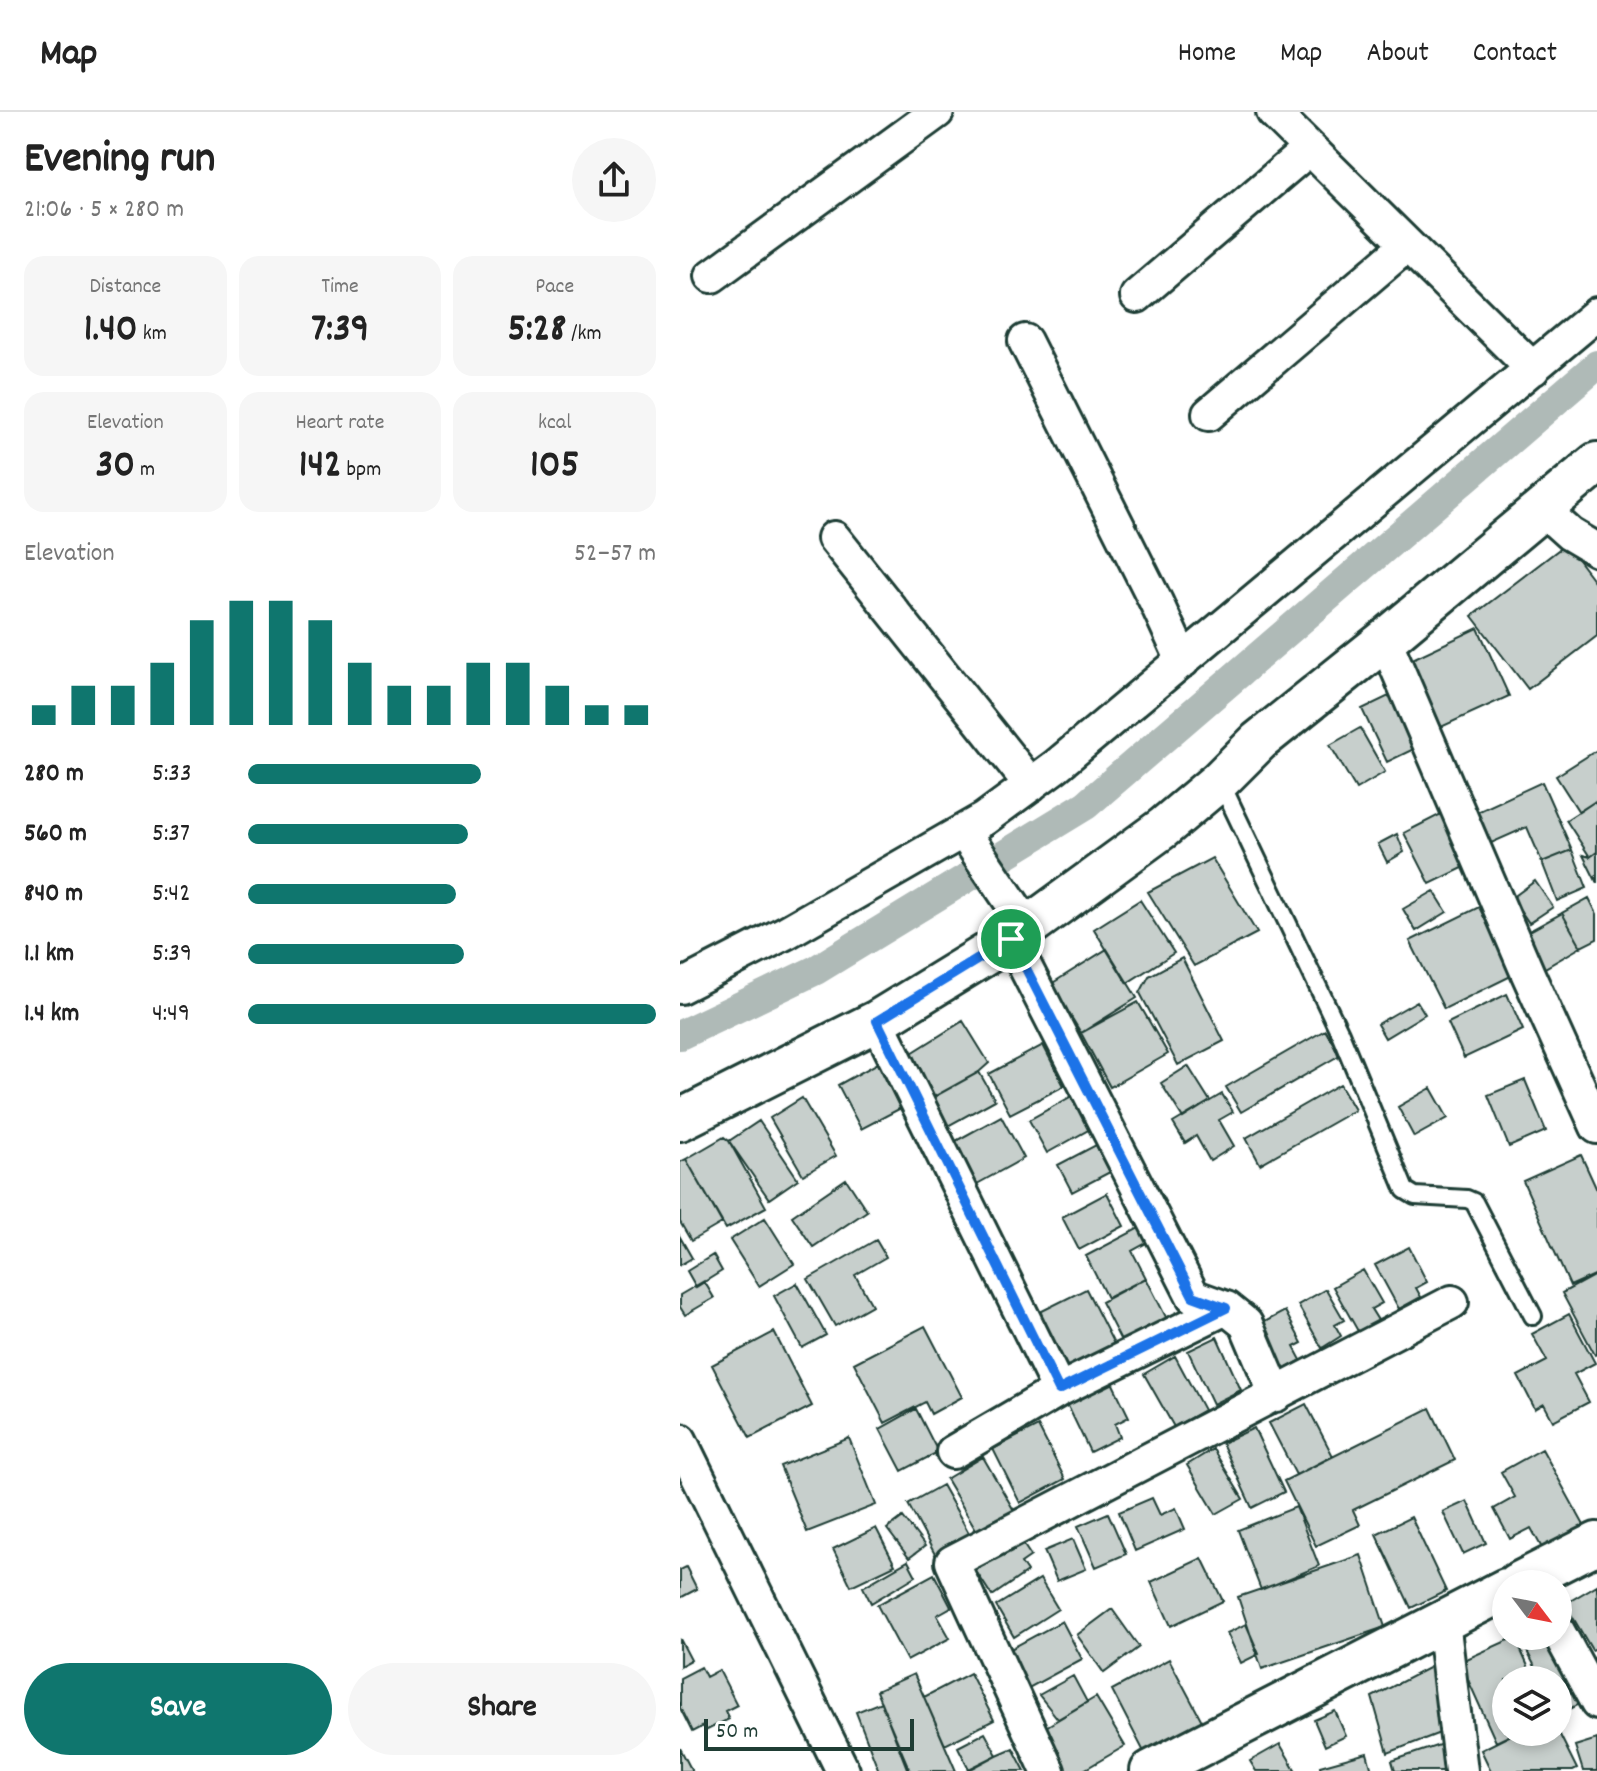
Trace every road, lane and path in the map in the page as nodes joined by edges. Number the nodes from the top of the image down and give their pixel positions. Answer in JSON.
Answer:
{"nodes":[{"id":1,"x":937,"y":112,"type":"edge"},
{"id":2,"x":1273,"y":112,"type":"edge"},
{"id":3,"x":1309,"y":149,"type":"junction"},
{"id":4,"x":1407,"y":245,"type":"junction"},
{"id":5,"x":712,"y":276,"type":"dead end"},
{"id":6,"x":1137,"y":296,"type":"dead end"},
{"id":7,"x":1597,"y":314,"type":"edge"},
{"id":8,"x":1025,"y":341,"type":"dead end"},
{"id":9,"x":1533,"y":369,"type":"junction"},
{"id":10,"x":1209,"y":414,"type":"dead end"},
{"id":11,"x":1597,"y":463,"type":"edge"},
{"id":12,"x":1541,"y":508,"type":"junction"},
{"id":13,"x":834,"y":538,"type":"dead end"},
{"id":14,"x":1597,"y":550,"type":"edge"},
{"id":15,"x":1385,"y":640,"type":"junction"},
{"id":16,"x":1183,"y":661,"type":"junction"},
{"id":17,"x":1220,"y":780,"type":"junction"},
{"id":18,"x":1031,"y":785,"type":"junction"},
{"id":19,"x":963,"y":831,"type":"junction"},
{"id":20,"x":1020,"y":933,"type":"junction"},
{"id":21,"x":680,"y":987,"type":"edge"},
{"id":22,"x":877,"y":1021,"type":"junction"},
{"id":23,"x":680,"y":1120,"type":"edge"},
{"id":24,"x":1597,"y":1127,"type":"edge"},
{"id":25,"x":1452,"y":1302,"type":"dead end"},
{"id":26,"x":1226,"y":1308,"type":"junction"},
{"id":27,"x":1533,"y":1316,"type":"dead end"},
{"id":28,"x":1059,"y":1390,"type":"junction"},
{"id":29,"x":1276,"y":1395,"type":"junction"},
{"id":30,"x":680,"y":1440,"type":"edge"},
{"id":31,"x":953,"y":1452,"type":"dead end"},
{"id":32,"x":1597,"y":1543,"type":"edge"},
{"id":33,"x":1547,"y":1570,"type":"edge"},
{"id":34,"x":1492,"y":1598,"type":"edge"},
{"id":35,"x":1443,"y":1621,"type":"junction"},
{"id":36,"x":1568,"y":1650,"type":"edge"},
{"id":37,"x":1597,"y":1703,"type":"edge"},
{"id":38,"x":1198,"y":1760,"type":"edge"},
{"id":39,"x":843,"y":1771,"type":"edge"},
{"id":40,"x":1048,"y":1771,"type":"edge"},
{"id":41,"x":1151,"y":1771,"type":"edge"},
{"id":42,"x":1461,"y":1771,"type":"edge"}],
"edges":[{"from":1,"to":5,"type":"street"},
{"from":2,"to":3,"type":"street"},
{"from":3,"to":4,"type":"street"},
{"from":3,"to":6,"type":"street"},
{"from":4,"to":9,"type":"street"},
{"from":4,"to":10,"type":"street"},
{"from":7,"to":9,"type":"street"},
{"from":8,"to":16,"type":"street"},
{"from":9,"to":16,"type":"street"},
{"from":11,"to":12,"type":"street"},
{"from":12,"to":14,"type":"street"},
{"from":12,"to":15,"type":"street"},
{"from":13,"to":18,"type":"street"},
{"from":15,"to":17,"type":"street"},
{"from":15,"to":24,"type":"street"},
{"from":16,"to":18,"type":"street"},
{"from":17,"to":20,"type":"street"},
{"from":17,"to":27,"type":"lane"},
{"from":18,"to":19,"type":"street"},
{"from":19,"to":20,"type":"street"},
{"from":19,"to":21,"type":"street"},
{"from":20,"to":22,"type":"street"},
{"from":20,"to":26,"type":"street"},
{"from":22,"to":23,"type":"street"},
{"from":22,"to":28,"type":"street"},
{"from":25,"to":29,"type":"street"},
{"from":26,"to":28,"type":"street"},
{"from":26,"to":29,"type":"street"},
{"from":28,"to":31,"type":"street"},
{"from":29,"to":40,"type":"street"},
{"from":30,"to":39,"type":"street"},
{"from":32,"to":33,"type":"street"},
{"from":34,"to":35,"type":"street"},
{"from":35,"to":38,"type":"street"},
{"from":35,"to":42,"type":"street"},
{"from":36,"to":37,"type":"street"},
{"from":38,"to":41,"type":"street"}]}
